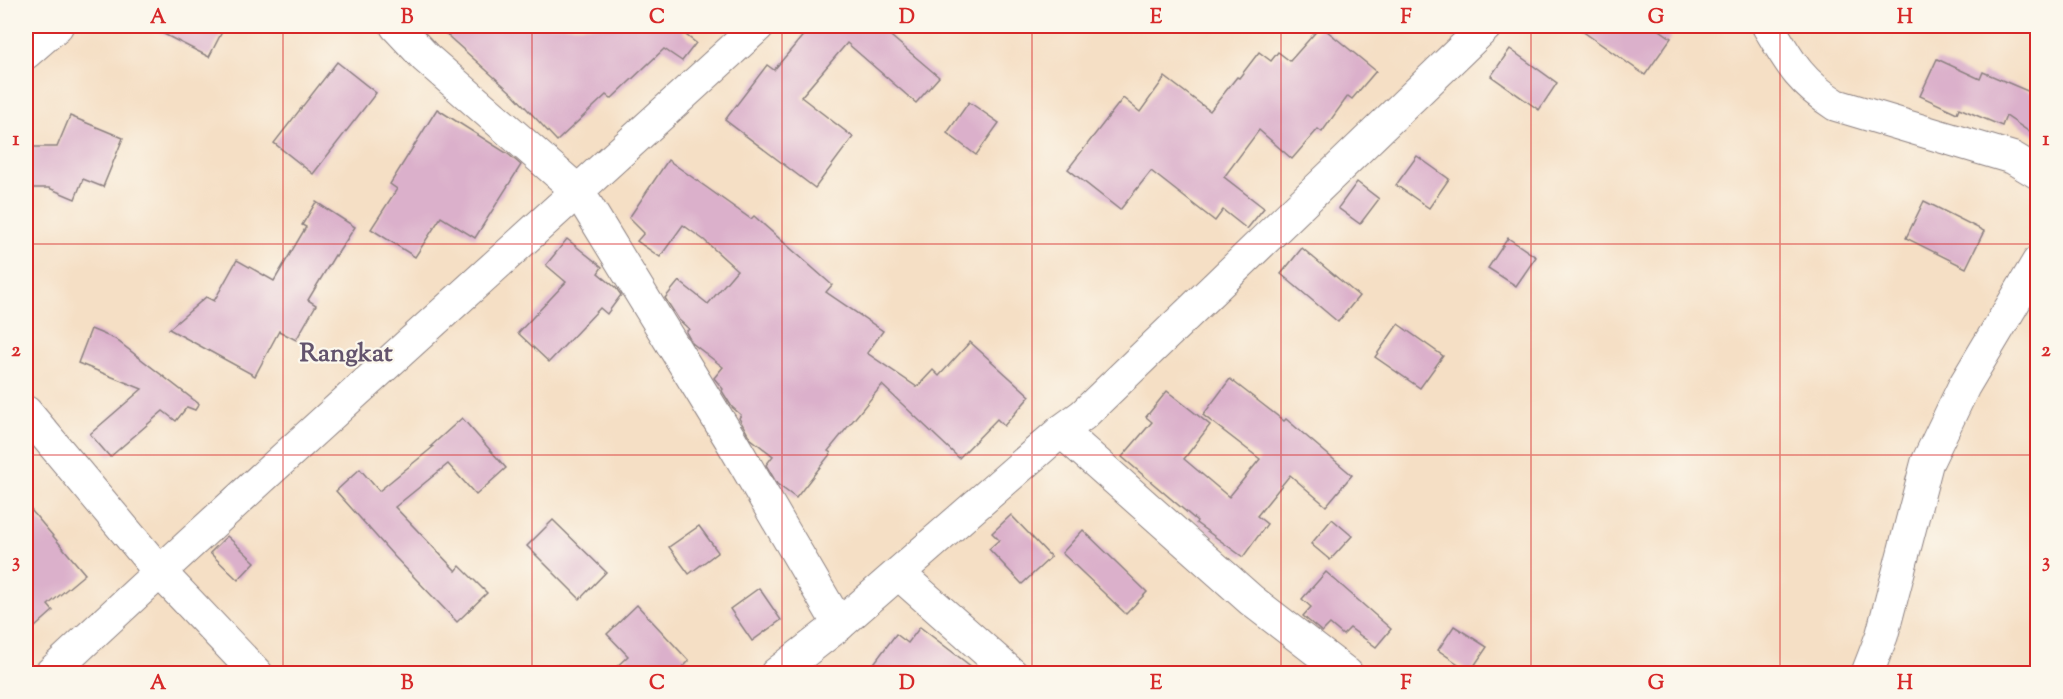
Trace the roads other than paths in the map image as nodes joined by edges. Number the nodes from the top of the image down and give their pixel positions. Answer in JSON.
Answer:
{"nodes":[{"id":1,"x":57,"y":26,"type":"edge"},
{"id":2,"x":396,"y":26,"type":"edge"},
{"id":3,"x":758,"y":26,"type":"edge"},
{"id":4,"x":1486,"y":26,"type":"edge"},
{"id":5,"x":1768,"y":26,"type":"edge"},
{"id":6,"x":26,"y":53,"type":"edge"},
{"id":7,"x":2037,"y":174,"type":"edge"},
{"id":8,"x":579,"y":191,"type":"junction"},
{"id":9,"x":2037,"y":262,"type":"edge"},
{"id":10,"x":26,"y":412,"type":"edge"},
{"id":11,"x":1061,"y":431,"type":"junction"},
{"id":12,"x":159,"y":571,"type":"junction"},
{"id":13,"x":899,"y":574,"type":"junction"},
{"id":14,"x":839,"y":625,"type":"junction"},
{"id":15,"x":50,"y":674,"type":"edge"},
{"id":16,"x":257,"y":674,"type":"edge"},
{"id":17,"x":776,"y":674,"type":"edge"},
{"id":18,"x":1012,"y":674,"type":"edge"},
{"id":19,"x":1347,"y":674,"type":"edge"},
{"id":20,"x":1867,"y":674,"type":"edge"}],
"edges":[{"from":1,"to":6,"type":"street"},
{"from":2,"to":8,"type":"street"},
{"from":3,"to":8,"type":"street"},
{"from":4,"to":11,"type":"street"},
{"from":5,"to":7,"type":"street"},
{"from":8,"to":12,"type":"street"},
{"from":8,"to":14,"type":"street"},
{"from":9,"to":20,"type":"street"},
{"from":10,"to":12,"type":"street"},
{"from":11,"to":13,"type":"street"},
{"from":11,"to":19,"type":"street"},
{"from":12,"to":15,"type":"street"},
{"from":12,"to":16,"type":"street"},
{"from":13,"to":14,"type":"street"},
{"from":13,"to":18,"type":"street"},
{"from":14,"to":17,"type":"street"}]}
